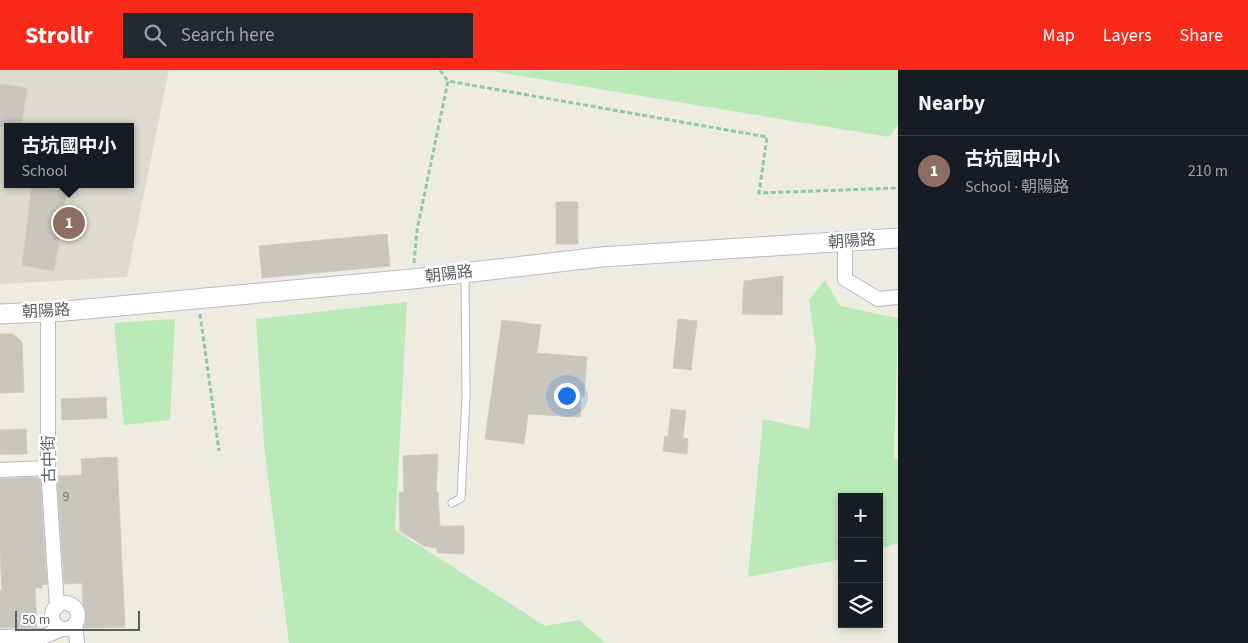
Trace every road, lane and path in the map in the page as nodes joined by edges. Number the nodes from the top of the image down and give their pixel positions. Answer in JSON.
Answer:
{"nodes":[{"id":1,"x":440,"y":70,"type":"edge"},
{"id":2,"x":448,"y":81,"type":"junction"},
{"id":3,"x":898,"y":188,"type":"edge"},
{"id":4,"x":898,"y":238,"type":"edge"},
{"id":5,"x":844,"y":242,"type":"junction"},
{"id":6,"x":465,"y":272,"type":"junction"},
{"id":7,"x":412,"y":279,"type":"junction"},
{"id":8,"x":898,"y":297,"type":"edge"},
{"id":9,"x":198,"y":299,"type":"junction"},
{"id":10,"x":48,"y":312,"type":"junction"},
{"id":11,"x":0,"y":314,"type":"edge"},
{"id":12,"x":219,"y":450,"type":"dead end"},
{"id":13,"x":48,"y":468,"type":"junction"},
{"id":14,"x":0,"y":470,"type":"edge"},
{"id":15,"x":452,"y":503,"type":"dead end"},
{"id":16,"x":57,"y":607,"type":"junction"},
{"id":17,"x":69,"y":626,"type":"junction"},
{"id":18,"x":0,"y":637,"type":"edge"},
{"id":19,"x":77,"y":643,"type":"edge"}],
"edges":[{"from":1,"to":2,"type":"path"},
{"from":2,"to":3,"type":"path"},
{"from":2,"to":7,"type":"path"},
{"from":4,"to":5,"type":"main road","name":"朝陽路"},
{"from":5,"to":6,"type":"main road","name":"朝陽路"},
{"from":5,"to":8,"type":"street"},
{"from":6,"to":7,"type":"main road","name":"朝陽路"},
{"from":6,"to":15,"type":"lane"},
{"from":7,"to":9,"type":"main road","name":"朝陽路"},
{"from":9,"to":10,"type":"main road","name":"朝陽路"},
{"from":9,"to":12,"type":"path"},
{"from":10,"to":11,"type":"main road","name":"朝陽路"},
{"from":10,"to":13,"type":"street","name":"古中街"},
{"from":13,"to":14,"type":"street"},
{"from":13,"to":16,"type":"street","name":"古中街"},
{"from":16,"to":17,"type":"street"},
{"from":16,"to":17,"type":"street"},
{"from":17,"to":18,"type":"street"},
{"from":17,"to":19,"type":"street"}]}
